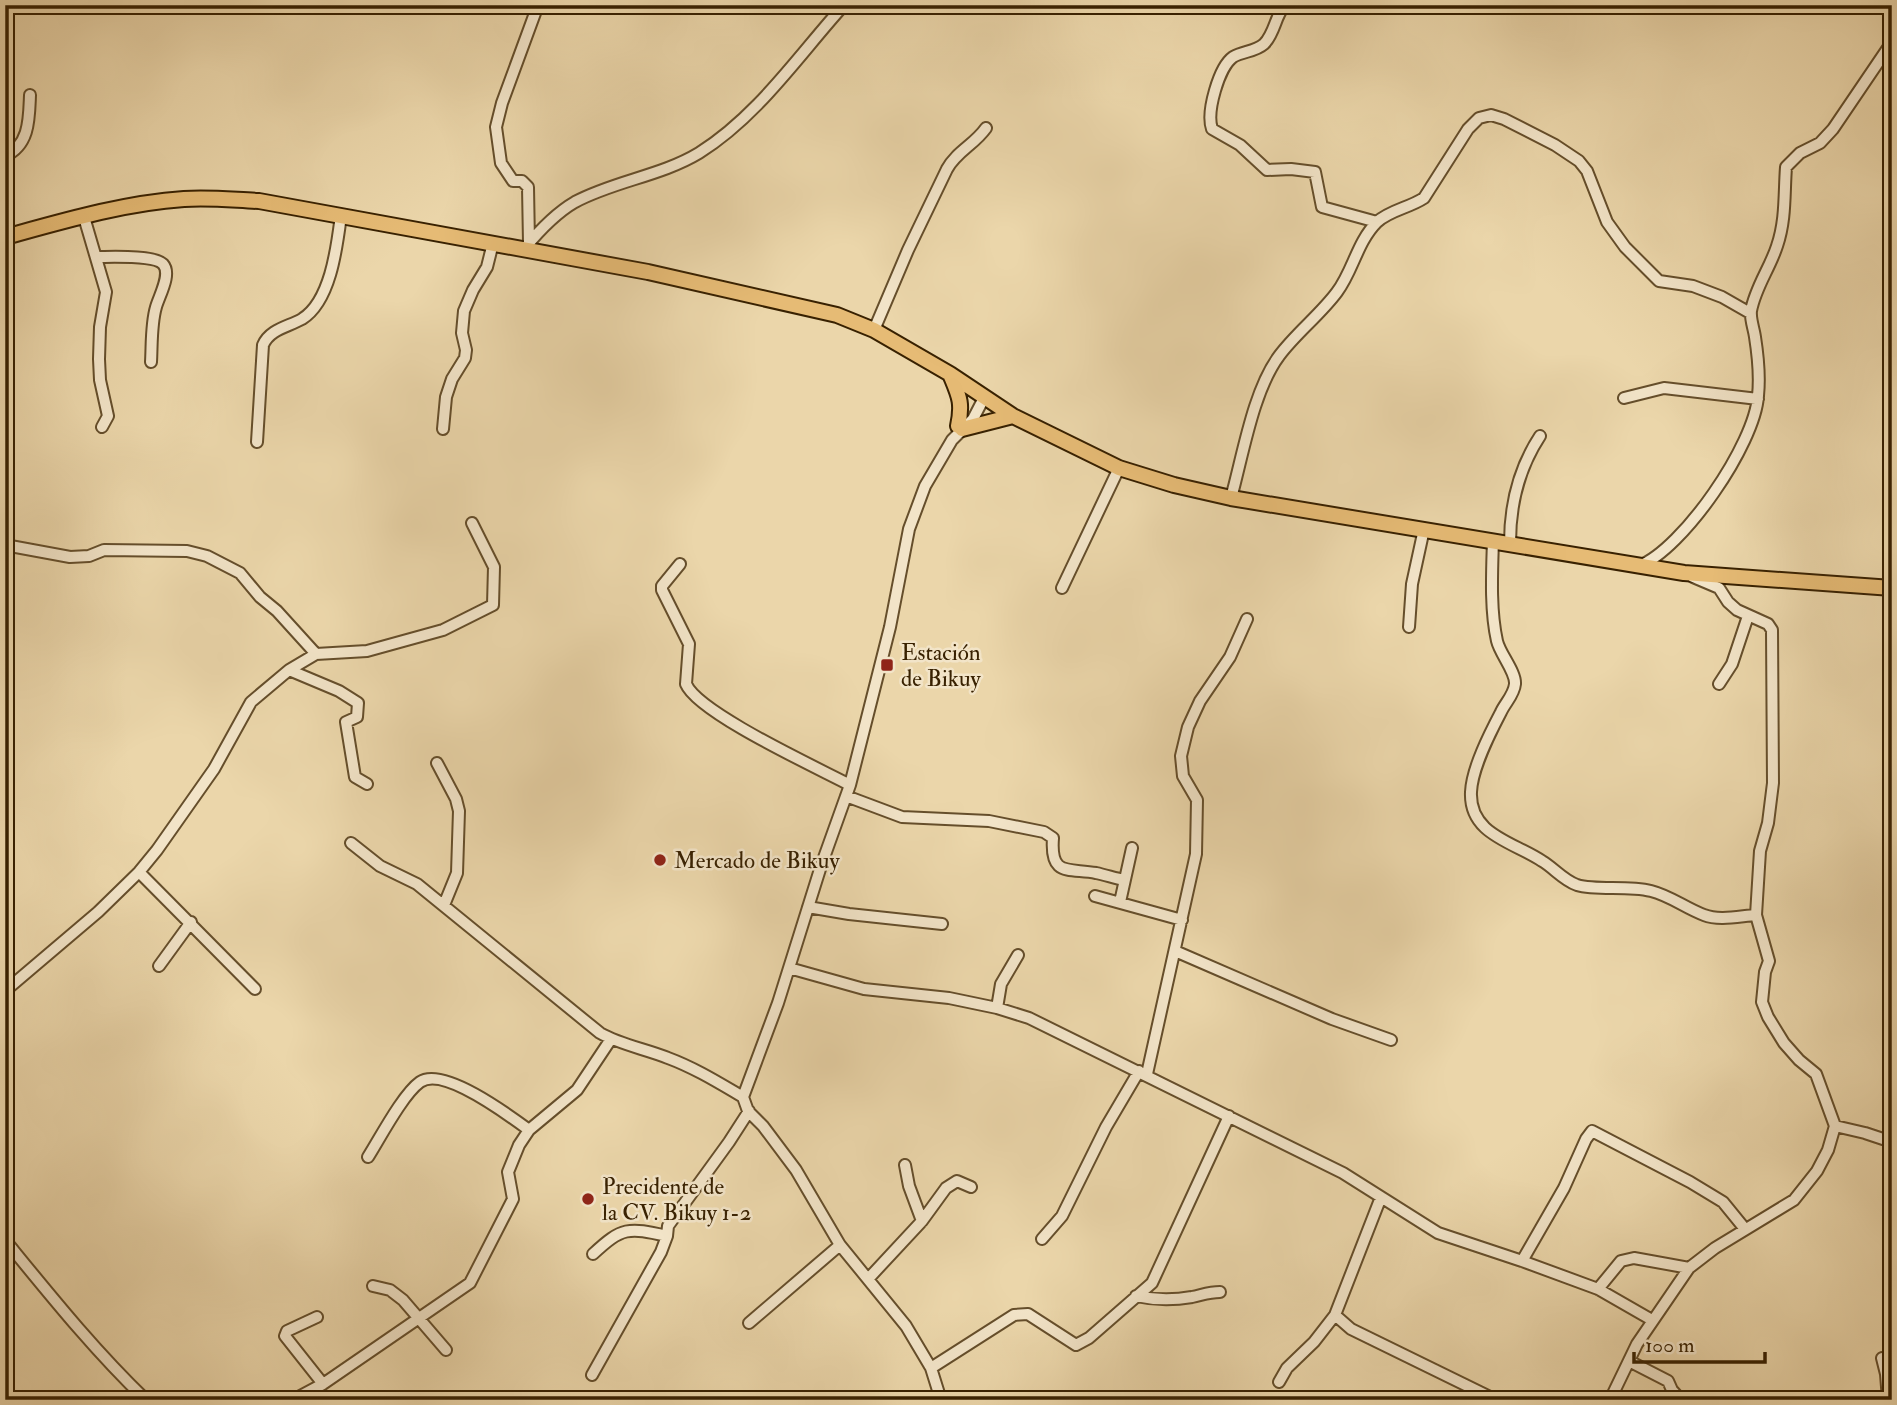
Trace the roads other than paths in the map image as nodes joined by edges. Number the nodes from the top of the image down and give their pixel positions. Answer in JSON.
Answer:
{"nodes":[{"id":1,"x":538,"y":5,"type":"edge"},
{"id":2,"x":844,"y":5,"type":"edge"},
{"id":3,"x":1285,"y":5,"type":"edge"},
{"id":4,"x":1892,"y":43,"type":"edge"},
{"id":5,"x":30,"y":95,"type":"dead end"},
{"id":6,"x":986,"y":128,"type":"dead end"},
{"id":7,"x":5,"y":156,"type":"edge"},
{"id":8,"x":341,"y":215,"type":"junction"},
{"id":9,"x":84,"y":217,"type":"junction"},
{"id":10,"x":1377,"y":222,"type":"junction"},
{"id":11,"x":5,"y":237,"type":"edge"},
{"id":12,"x":493,"y":243,"type":"junction"},
{"id":13,"x":527,"y":246,"type":"junction"},
{"id":14,"x":98,"y":257,"type":"junction"},
{"id":15,"x":1750,"y":313,"type":"junction"},
{"id":16,"x":874,"y":330,"type":"junction"},
{"id":17,"x":151,"y":362,"type":"dead end"},
{"id":18,"x":950,"y":374,"type":"junction"},
{"id":19,"x":982,"y":394,"type":"junction"},
{"id":20,"x":1624,"y":398,"type":"dead end"},
{"id":21,"x":1758,"y":399,"type":"junction"},
{"id":22,"x":1013,"y":416,"type":"junction"},
{"id":23,"x":102,"y":427,"type":"dead end"},
{"id":24,"x":443,"y":429,"type":"dead end"},
{"id":25,"x":959,"y":429,"type":"junction"},
{"id":26,"x":1540,"y":436,"type":"dead end"},
{"id":27,"x":257,"y":442,"type":"dead end"},
{"id":28,"x":1119,"y":468,"type":"junction"},
{"id":29,"x":1231,"y":498,"type":"junction"},
{"id":30,"x":471,"y":523,"type":"dead end"},
{"id":31,"x":1424,"y":529,"type":"junction"},
{"id":32,"x":1493,"y":540,"type":"junction"},
{"id":33,"x":1510,"y":543,"type":"junction"},
{"id":34,"x":5,"y":545,"type":"edge"},
{"id":35,"x":680,"y":564,"type":"dead end"},
{"id":36,"x":1639,"y":566,"type":"junction"},
{"id":37,"x":1684,"y":573,"type":"junction"},
{"id":38,"x":1062,"y":588,"type":"dead end"},
{"id":39,"x":1892,"y":588,"type":"edge"},
{"id":40,"x":1748,"y":616,"type":"junction"},
{"id":41,"x":1247,"y":620,"type":"dead end"},
{"id":42,"x":1409,"y":627,"type":"dead end"},
{"id":43,"x":316,"y":654,"type":"junction"},
{"id":44,"x":289,"y":670,"type":"junction"},
{"id":45,"x":1719,"y":684,"type":"dead end"},
{"id":46,"x":437,"y":762,"type":"dead end"},
{"id":47,"x":366,"y":784,"type":"dead end"},
{"id":48,"x":848,"y":791,"type":"junction"},
{"id":49,"x":351,"y":844,"type":"dead end"},
{"id":50,"x":1132,"y":848,"type":"dead end"},
{"id":51,"x":139,"y":872,"type":"junction"},
{"id":52,"x":1124,"y":880,"type":"junction"},
{"id":53,"x":1094,"y":896,"type":"dead end"},
{"id":54,"x":1120,"y":902,"type":"junction"},
{"id":55,"x":444,"y":905,"type":"junction"},
{"id":56,"x":808,"y":907,"type":"junction"},
{"id":57,"x":1756,"y":915,"type":"junction"},
{"id":58,"x":1182,"y":920,"type":"junction"},
{"id":59,"x":191,"y":922,"type":"junction"},
{"id":60,"x":942,"y":924,"type":"dead end"},
{"id":61,"x":1175,"y":951,"type":"junction"},
{"id":62,"x":1018,"y":956,"type":"dead end"},
{"id":63,"x":159,"y":966,"type":"dead end"},
{"id":64,"x":789,"y":968,"type":"junction"},
{"id":65,"x":255,"y":989,"type":"dead end"},
{"id":66,"x":5,"y":991,"type":"edge"},
{"id":67,"x":997,"y":1008,"type":"junction"},
{"id":68,"x":611,"y":1039,"type":"junction"},
{"id":69,"x":1391,"y":1040,"type":"dead end"},
{"id":70,"x":1143,"y":1072,"type":"junction"},
{"id":71,"x":743,"y":1097,"type":"junction"},
{"id":72,"x":749,"y":1111,"type":"junction"},
{"id":73,"x":1229,"y":1116,"type":"junction"},
{"id":74,"x":1835,"y":1126,"type":"junction"},
{"id":75,"x":530,"y":1130,"type":"junction"},
{"id":76,"x":1892,"y":1142,"type":"edge"},
{"id":77,"x":368,"y":1157,"type":"dead end"},
{"id":78,"x":905,"y":1165,"type":"dead end"},
{"id":79,"x":971,"y":1187,"type":"dead end"},
{"id":80,"x":1381,"y":1197,"type":"junction"},
{"id":81,"x":922,"y":1221,"type":"junction"},
{"id":82,"x":1745,"y":1229,"type":"junction"},
{"id":83,"x":667,"y":1236,"type":"junction"},
{"id":84,"x":1042,"y":1239,"type":"dead end"},
{"id":85,"x":5,"y":1240,"type":"edge"},
{"id":86,"x":840,"y":1245,"type":"junction"},
{"id":87,"x":593,"y":1254,"type":"dead end"},
{"id":88,"x":1522,"y":1261,"type":"junction"},
{"id":89,"x":1689,"y":1268,"type":"junction"},
{"id":90,"x":869,"y":1278,"type":"junction"},
{"id":91,"x":1152,"y":1283,"type":"junction"},
{"id":92,"x":373,"y":1286,"type":"dead end"},
{"id":93,"x":1598,"y":1289,"type":"junction"},
{"id":94,"x":1220,"y":1292,"type":"dead end"},
{"id":95,"x":1136,"y":1296,"type":"junction"},
{"id":96,"x":1157,"y":1298,"type":"junction"},
{"id":97,"x":1335,"y":1315,"type":"junction"},
{"id":98,"x":317,"y":1317,"type":"dead end"},
{"id":99,"x":420,"y":1320,"type":"junction"},
{"id":100,"x":1652,"y":1320,"type":"junction"},
{"id":101,"x":749,"y":1323,"type":"dead end"},
{"id":102,"x":446,"y":1350,"type":"dead end"},
{"id":103,"x":1882,"y":1358,"type":"dead end"},
{"id":104,"x":1629,"y":1362,"type":"junction"},
{"id":105,"x":931,"y":1368,"type":"junction"},
{"id":106,"x":592,"y":1375,"type":"dead end"},
{"id":107,"x":1279,"y":1382,"type":"dead end"},
{"id":108,"x":323,"y":1384,"type":"junction"},
{"id":109,"x":1494,"y":1399,"type":"edge"},
{"id":110,"x":146,"y":1400,"type":"edge"},
{"id":111,"x":293,"y":1400,"type":"edge"},
{"id":112,"x":941,"y":1400,"type":"edge"},
{"id":113,"x":1610,"y":1400,"type":"edge"},
{"id":114,"x":1681,"y":1400,"type":"edge"},
{"id":115,"x":1888,"y":1400,"type":"edge"}],
"edges":[{"from":1,"to":13,"type":"street"},
{"from":2,"to":13,"type":"street"},
{"from":3,"to":10,"type":"street"},
{"from":4,"to":15,"type":"street"},
{"from":5,"to":7,"type":"street"},
{"from":6,"to":16,"type":"street"},
{"from":8,"to":9,"type":"main road"},
{"from":8,"to":12,"type":"main road"},
{"from":8,"to":27,"type":"street"},
{"from":9,"to":11,"type":"main road"},
{"from":9,"to":14,"type":"street"},
{"from":10,"to":15,"type":"street"},
{"from":10,"to":29,"type":"street"},
{"from":12,"to":13,"type":"main road"},
{"from":12,"to":24,"type":"street"},
{"from":13,"to":16,"type":"main road"},
{"from":14,"to":17,"type":"street"},
{"from":14,"to":23,"type":"street"},
{"from":15,"to":21,"type":"street"},
{"from":16,"to":18,"type":"main road"},
{"from":18,"to":19,"type":"main road"},
{"from":18,"to":25,"type":"main road"},
{"from":19,"to":22,"type":"main road"},
{"from":19,"to":25,"type":"street"},
{"from":20,"to":21,"type":"street"},
{"from":21,"to":36,"type":"street"},
{"from":22,"to":25,"type":"main road"},
{"from":22,"to":28,"type":"main road"},
{"from":25,"to":48,"type":"street"},
{"from":26,"to":33,"type":"street"},
{"from":28,"to":29,"type":"main road"},
{"from":28,"to":38,"type":"street"},
{"from":29,"to":31,"type":"main road"},
{"from":30,"to":43,"type":"street"},
{"from":31,"to":32,"type":"main road"},
{"from":31,"to":42,"type":"street"},
{"from":32,"to":33,"type":"main road"},
{"from":32,"to":57,"type":"street"},
{"from":33,"to":36,"type":"main road"},
{"from":34,"to":43,"type":"street"},
{"from":35,"to":48,"type":"street"},
{"from":36,"to":37,"type":"main road"},
{"from":37,"to":39,"type":"main road"},
{"from":37,"to":40,"type":"street"},
{"from":40,"to":45,"type":"street"},
{"from":40,"to":57,"type":"street"},
{"from":41,"to":58,"type":"street"},
{"from":43,"to":44,"type":"street"},
{"from":44,"to":47,"type":"street"},
{"from":44,"to":51,"type":"street"},
{"from":46,"to":55,"type":"street"},
{"from":48,"to":52,"type":"street"},
{"from":48,"to":56,"type":"street"},
{"from":49,"to":55,"type":"street"},
{"from":50,"to":52,"type":"street"},
{"from":51,"to":59,"type":"street"},
{"from":51,"to":66,"type":"street"},
{"from":52,"to":54,"type":"street"},
{"from":53,"to":54,"type":"street"},
{"from":54,"to":58,"type":"street"},
{"from":55,"to":68,"type":"street"},
{"from":56,"to":60,"type":"street"},
{"from":56,"to":64,"type":"street"},
{"from":57,"to":74,"type":"street"},
{"from":58,"to":61,"type":"street"},
{"from":59,"to":63,"type":"street"},
{"from":59,"to":65,"type":"street"},
{"from":61,"to":69,"type":"street"},
{"from":61,"to":70,"type":"street"},
{"from":62,"to":67,"type":"street"},
{"from":64,"to":67,"type":"street"},
{"from":64,"to":71,"type":"street"},
{"from":67,"to":70,"type":"street"},
{"from":68,"to":71,"type":"street"},
{"from":68,"to":75,"type":"street"},
{"from":70,"to":73,"type":"street"},
{"from":70,"to":84,"type":"street"},
{"from":71,"to":72,"type":"street"},
{"from":72,"to":83,"type":"street"},
{"from":72,"to":86,"type":"street"},
{"from":73,"to":80,"type":"street"},
{"from":73,"to":91,"type":"street"},
{"from":74,"to":76,"type":"street"},
{"from":74,"to":82,"type":"street"},
{"from":75,"to":77,"type":"street"},
{"from":75,"to":99,"type":"street"},
{"from":78,"to":81,"type":"street"},
{"from":79,"to":81,"type":"street"},
{"from":80,"to":88,"type":"street"},
{"from":80,"to":97,"type":"street"},
{"from":81,"to":90,"type":"street"},
{"from":82,"to":88,"type":"street"},
{"from":82,"to":89,"type":"street"},
{"from":83,"to":87,"type":"street"},
{"from":83,"to":106,"type":"street"},
{"from":85,"to":110,"type":"street"},
{"from":86,"to":90,"type":"street"},
{"from":86,"to":101,"type":"street"},
{"from":88,"to":93,"type":"street"},
{"from":89,"to":93,"type":"street"},
{"from":89,"to":100,"type":"street"},
{"from":90,"to":105,"type":"street"},
{"from":91,"to":95,"type":"street"},
{"from":91,"to":96,"type":"street"},
{"from":92,"to":99,"type":"street"},
{"from":93,"to":100,"type":"street"},
{"from":94,"to":96,"type":"street"},
{"from":95,"to":96,"type":"street"},
{"from":95,"to":105,"type":"street"},
{"from":97,"to":107,"type":"street"},
{"from":97,"to":109,"type":"street"},
{"from":98,"to":108,"type":"street"},
{"from":99,"to":102,"type":"street"},
{"from":99,"to":108,"type":"street"},
{"from":100,"to":104,"type":"street"},
{"from":103,"to":115,"type":"street"},
{"from":104,"to":113,"type":"street"},
{"from":104,"to":114,"type":"street"},
{"from":105,"to":112,"type":"street"},
{"from":108,"to":111,"type":"street"}]}
